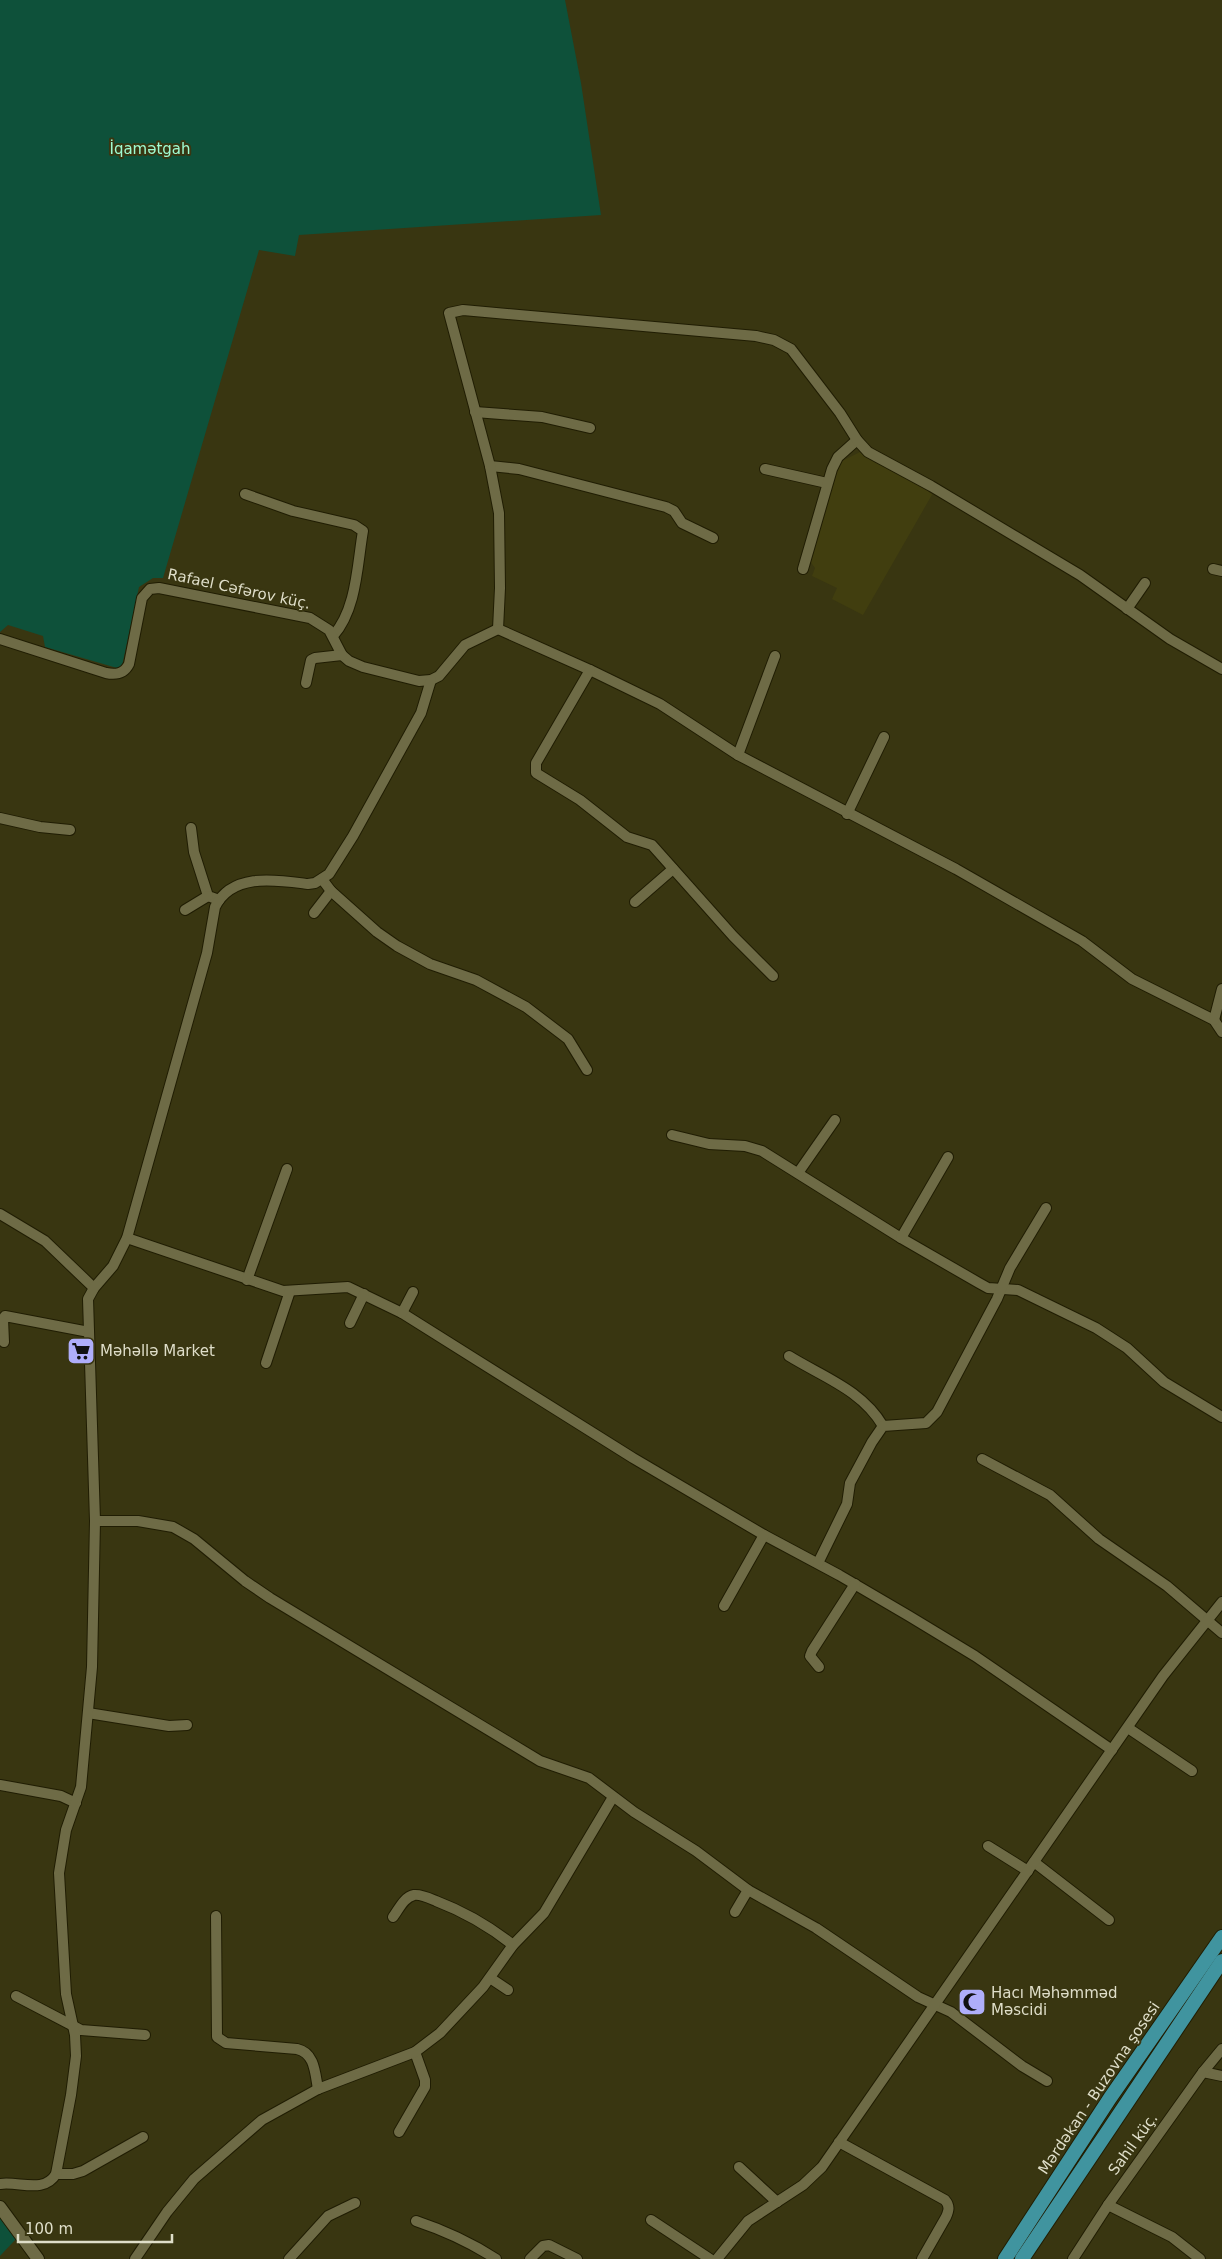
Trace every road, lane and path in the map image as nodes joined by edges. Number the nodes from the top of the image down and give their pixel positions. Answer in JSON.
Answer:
{"nodes":[{"id":1,"x":475,"y":412,"type":"junction"},
{"id":2,"x":590,"y":428,"type":"dead end"},
{"id":3,"x":857,"y":440,"type":"junction"},
{"id":4,"x":490,"y":466,"type":"junction"},
{"id":5,"x":765,"y":469,"type":"dead end"},
{"id":6,"x":827,"y":483,"type":"junction"},
{"id":7,"x":245,"y":494,"type":"dead end"},
{"id":8,"x":713,"y":538,"type":"dead end"},
{"id":9,"x":803,"y":569,"type":"dead end"},
{"id":10,"x":1145,"y":583,"type":"dead end"},
{"id":11,"x":1127,"y":609,"type":"junction"},
{"id":12,"x":498,"y":629,"type":"junction"},
{"id":13,"x":333,"y":636,"type":"junction"},
{"id":14,"x":0,"y":640,"type":"edge"},
{"id":15,"x":342,"y":655,"type":"junction"},
{"id":16,"x":775,"y":656,"type":"dead end"},
{"id":17,"x":1222,"y":669,"type":"edge"},
{"id":18,"x":590,"y":670,"type":"junction"},
{"id":19,"x":431,"y":680,"type":"junction"},
{"id":20,"x":306,"y":683,"type":"dead end"},
{"id":21,"x":884,"y":737,"type":"dead end"},
{"id":22,"x":738,"y":755,"type":"junction"},
{"id":23,"x":848,"y":814,"type":"junction"},
{"id":24,"x":0,"y":818,"type":"edge"},
{"id":25,"x":191,"y":828,"type":"dead end"},
{"id":26,"x":70,"y":830,"type":"dead end"},
{"id":27,"x":674,"y":869,"type":"junction"},
{"id":28,"x":322,"y":879,"type":"junction"},
{"id":29,"x":331,"y":891,"type":"junction"},
{"id":30,"x":208,"y":896,"type":"junction"},
{"id":31,"x":219,"y":900,"type":"junction"},
{"id":32,"x":635,"y":902,"type":"dead end"},
{"id":33,"x":185,"y":910,"type":"dead end"},
{"id":34,"x":314,"y":913,"type":"dead end"},
{"id":35,"x":772,"y":976,"type":"dead end"},
{"id":36,"x":1222,"y":989,"type":"edge"},
{"id":37,"x":1214,"y":1020,"type":"junction"},
{"id":38,"x":1222,"y":1032,"type":"edge"},
{"id":39,"x":588,"y":1070,"type":"dead end"},
{"id":40,"x":835,"y":1120,"type":"dead end"},
{"id":41,"x":672,"y":1135,"type":"dead end"},
{"id":42,"x":948,"y":1157,"type":"dead end"},
{"id":43,"x":286,"y":1169,"type":"dead end"},
{"id":44,"x":798,"y":1173,"type":"junction"},
{"id":45,"x":1046,"y":1208,"type":"dead end"},
{"id":46,"x":0,"y":1214,"type":"edge"},
{"id":47,"x":127,"y":1238,"type":"junction"},
{"id":48,"x":901,"y":1238,"type":"junction"},
{"id":49,"x":247,"y":1280,"type":"junction"},
{"id":50,"x":94,"y":1288,"type":"junction"},
{"id":51,"x":1000,"y":1289,"type":"junction"},
{"id":52,"x":290,"y":1291,"type":"junction"},
{"id":53,"x":413,"y":1292,"type":"dead end"},
{"id":54,"x":364,"y":1294,"type":"junction"},
{"id":55,"x":402,"y":1313,"type":"junction"},
{"id":56,"x":350,"y":1323,"type":"dead end"},
{"id":57,"x":89,"y":1332,"type":"junction"},
{"id":58,"x":4,"y":1342,"type":"dead end"},
{"id":59,"x":789,"y":1356,"type":"dead end"},
{"id":60,"x":266,"y":1363,"type":"dead end"},
{"id":61,"x":1222,"y":1417,"type":"edge"},
{"id":62,"x":883,"y":1426,"type":"junction"},
{"id":63,"x":982,"y":1459,"type":"dead end"},
{"id":64,"x":95,"y":1521,"type":"junction"},
{"id":65,"x":764,"y":1535,"type":"junction"},
{"id":66,"x":818,"y":1563,"type":"junction"},
{"id":67,"x":855,"y":1584,"type":"junction"},
{"id":68,"x":1222,"y":1602,"type":"edge"},
{"id":69,"x":724,"y":1606,"type":"dead end"},
{"id":70,"x":1206,"y":1620,"type":"junction"},
{"id":71,"x":1222,"y":1633,"type":"edge"},
{"id":72,"x":819,"y":1667,"type":"dead end"},
{"id":73,"x":88,"y":1713,"type":"junction"},
{"id":74,"x":187,"y":1725,"type":"dead end"},
{"id":75,"x":1128,"y":1728,"type":"junction"},
{"id":76,"x":1112,"y":1750,"type":"junction"},
{"id":77,"x":1192,"y":1771,"type":"dead end"},
{"id":78,"x":0,"y":1785,"type":"edge"},
{"id":79,"x":613,"y":1796,"type":"junction"},
{"id":80,"x":76,"y":1803,"type":"junction"},
{"id":81,"x":988,"y":1846,"type":"dead end"},
{"id":82,"x":1034,"y":1862,"type":"junction"},
{"id":83,"x":1028,"y":1871,"type":"junction"},
{"id":84,"x":748,"y":1890,"type":"junction"},
{"id":85,"x":735,"y":1912,"type":"dead end"},
{"id":86,"x":216,"y":1916,"type":"dead end"},
{"id":87,"x":394,"y":1917,"type":"dead end"},
{"id":88,"x":1109,"y":1920,"type":"dead end"},
{"id":89,"x":1222,"y":1937,"type":"edge"},
{"id":90,"x":513,"y":1945,"type":"junction"},
{"id":91,"x":1222,"y":1961,"type":"edge"},
{"id":92,"x":490,"y":1978,"type":"junction"},
{"id":93,"x":508,"y":1990,"type":"dead end"},
{"id":94,"x":16,"y":1996,"type":"dead end"},
{"id":95,"x":935,"y":2004,"type":"junction"},
{"id":96,"x":73,"y":2027,"type":"junction"},
{"id":97,"x":145,"y":2035,"type":"dead end"},
{"id":98,"x":1222,"y":2048,"type":"edge"},
{"id":99,"x":414,"y":2052,"type":"junction"},
{"id":100,"x":1203,"y":2072,"type":"junction"},
{"id":101,"x":1222,"y":2076,"type":"edge"},
{"id":102,"x":1047,"y":2081,"type":"dead end"},
{"id":103,"x":318,"y":2088,"type":"junction"},
{"id":104,"x":399,"y":2132,"type":"dead end"},
{"id":105,"x":143,"y":2137,"type":"dead end"},
{"id":106,"x":839,"y":2142,"type":"junction"},
{"id":107,"x":739,"y":2167,"type":"dead end"},
{"id":108,"x":56,"y":2174,"type":"junction"},
{"id":109,"x":0,"y":2184,"type":"edge"},
{"id":110,"x":777,"y":2202,"type":"junction"},
{"id":111,"x":355,"y":2203,"type":"dead end"},
{"id":112,"x":1108,"y":2205,"type":"junction"},
{"id":113,"x":0,"y":2207,"type":"edge"},
{"id":114,"x":651,"y":2220,"type":"dead end"},
{"id":115,"x":416,"y":2221,"type":"dead end"},
{"id":116,"x":38,"y":2259,"type":"edge"},
{"id":117,"x":135,"y":2259,"type":"edge"},
{"id":118,"x":289,"y":2259,"type":"edge"},
{"id":119,"x":496,"y":2259,"type":"edge"},
{"id":120,"x":530,"y":2259,"type":"edge"},
{"id":121,"x":577,"y":2259,"type":"edge"},
{"id":122,"x":710,"y":2259,"type":"edge"},
{"id":123,"x":717,"y":2259,"type":"edge"},
{"id":124,"x":922,"y":2259,"type":"edge"},
{"id":125,"x":1005,"y":2259,"type":"edge"},
{"id":126,"x":1022,"y":2259,"type":"edge"},
{"id":127,"x":1073,"y":2259,"type":"edge"},
{"id":128,"x":1200,"y":2259,"type":"edge"}],
"edges":[{"from":1,"to":2,"type":"street"},
{"from":1,"to":3,"type":"street"},
{"from":1,"to":4,"type":"street"},
{"from":3,"to":6,"type":"street"},
{"from":3,"to":11,"type":"street"},
{"from":4,"to":8,"type":"street"},
{"from":4,"to":12,"type":"street"},
{"from":5,"to":6,"type":"street"},
{"from":6,"to":9,"type":"street"},
{"from":7,"to":13,"type":"street"},
{"from":10,"to":11,"type":"street"},
{"from":11,"to":17,"type":"street"},
{"from":12,"to":18,"type":"street"},
{"from":12,"to":19,"type":"street"},
{"from":13,"to":14,"type":"street","name":"Rafael Cəfərov küç."},
{"from":13,"to":15,"type":"street","name":"Rafael Cəfərov küç."},
{"from":15,"to":19,"type":"street"},
{"from":15,"to":20,"type":"street"},
{"from":16,"to":22,"type":"street"},
{"from":18,"to":22,"type":"street"},
{"from":18,"to":27,"type":"street"},
{"from":19,"to":28,"type":"street"},
{"from":21,"to":23,"type":"street"},
{"from":22,"to":23,"type":"street"},
{"from":23,"to":37,"type":"street"},
{"from":24,"to":26,"type":"street"},
{"from":25,"to":30,"type":"street"},
{"from":27,"to":32,"type":"street"},
{"from":27,"to":35,"type":"street"},
{"from":28,"to":29,"type":"street"},
{"from":28,"to":31,"type":"street"},
{"from":29,"to":34,"type":"street"},
{"from":29,"to":39,"type":"street"},
{"from":30,"to":31,"type":"street"},
{"from":30,"to":33,"type":"street"},
{"from":31,"to":47,"type":"street"},
{"from":36,"to":37,"type":"street"},
{"from":37,"to":38,"type":"street"},
{"from":40,"to":44,"type":"street"},
{"from":41,"to":44,"type":"street"},
{"from":42,"to":48,"type":"street"},
{"from":43,"to":49,"type":"street"},
{"from":44,"to":48,"type":"street"},
{"from":45,"to":51,"type":"street"},
{"from":46,"to":50,"type":"street"},
{"from":47,"to":49,"type":"street"},
{"from":47,"to":50,"type":"street"},
{"from":48,"to":51,"type":"street"},
{"from":49,"to":52,"type":"street"},
{"from":50,"to":57,"type":"street"},
{"from":51,"to":61,"type":"street"},
{"from":51,"to":62,"type":"street"},
{"from":52,"to":54,"type":"street"},
{"from":52,"to":60,"type":"street"},
{"from":53,"to":55,"type":"street"},
{"from":54,"to":55,"type":"street"},
{"from":54,"to":56,"type":"street"},
{"from":55,"to":65,"type":"street"},
{"from":57,"to":58,"type":"street"},
{"from":57,"to":64,"type":"street"},
{"from":59,"to":62,"type":"street"},
{"from":62,"to":66,"type":"street"},
{"from":63,"to":70,"type":"street"},
{"from":64,"to":73,"type":"street"},
{"from":64,"to":79,"type":"street"},
{"from":65,"to":66,"type":"street"},
{"from":65,"to":69,"type":"street"},
{"from":66,"to":67,"type":"street"},
{"from":67,"to":72,"type":"street"},
{"from":67,"to":76,"type":"street"},
{"from":68,"to":70,"type":"street"},
{"from":70,"to":71,"type":"street"},
{"from":70,"to":75,"type":"street"},
{"from":73,"to":74,"type":"street"},
{"from":73,"to":80,"type":"street"},
{"from":75,"to":76,"type":"street"},
{"from":75,"to":77,"type":"street"},
{"from":76,"to":82,"type":"street"},
{"from":78,"to":80,"type":"street"},
{"from":79,"to":84,"type":"street"},
{"from":79,"to":90,"type":"street"},
{"from":80,"to":96,"type":"street"},
{"from":81,"to":83,"type":"street"},
{"from":82,"to":83,"type":"street"},
{"from":82,"to":88,"type":"street"},
{"from":83,"to":95,"type":"street"},
{"from":84,"to":85,"type":"street"},
{"from":84,"to":95,"type":"street"},
{"from":86,"to":103,"type":"street"},
{"from":87,"to":90,"type":"street"},
{"from":89,"to":125,"type":"main road","name":"Mərdəkan - Buzovna şosesi"},
{"from":90,"to":92,"type":"street"},
{"from":91,"to":126,"type":"main road","name":"Mərdəkan - Buzovna şosesi"},
{"from":92,"to":93,"type":"street"},
{"from":92,"to":99,"type":"street"},
{"from":94,"to":96,"type":"street"},
{"from":95,"to":102,"type":"street"},
{"from":95,"to":106,"type":"street"},
{"from":96,"to":97,"type":"street"},
{"from":96,"to":108,"type":"street"},
{"from":98,"to":100,"type":"street","name":"Sahil küç."},
{"from":99,"to":103,"type":"street"},
{"from":99,"to":104,"type":"street"},
{"from":100,"to":101,"type":"street"},
{"from":100,"to":112,"type":"street","name":"Sahil küç."},
{"from":103,"to":117,"type":"street"},
{"from":105,"to":108,"type":"street"},
{"from":106,"to":110,"type":"street"},
{"from":106,"to":124,"type":"street"},
{"from":107,"to":110,"type":"street"},
{"from":108,"to":109,"type":"street"},
{"from":110,"to":123,"type":"street"},
{"from":111,"to":118,"type":"street"},
{"from":112,"to":127,"type":"street","name":"Sahil küç."},
{"from":112,"to":128,"type":"street"},
{"from":113,"to":116,"type":"street"},
{"from":114,"to":122,"type":"street"},
{"from":115,"to":119,"type":"street"},
{"from":120,"to":121,"type":"street"}]}
